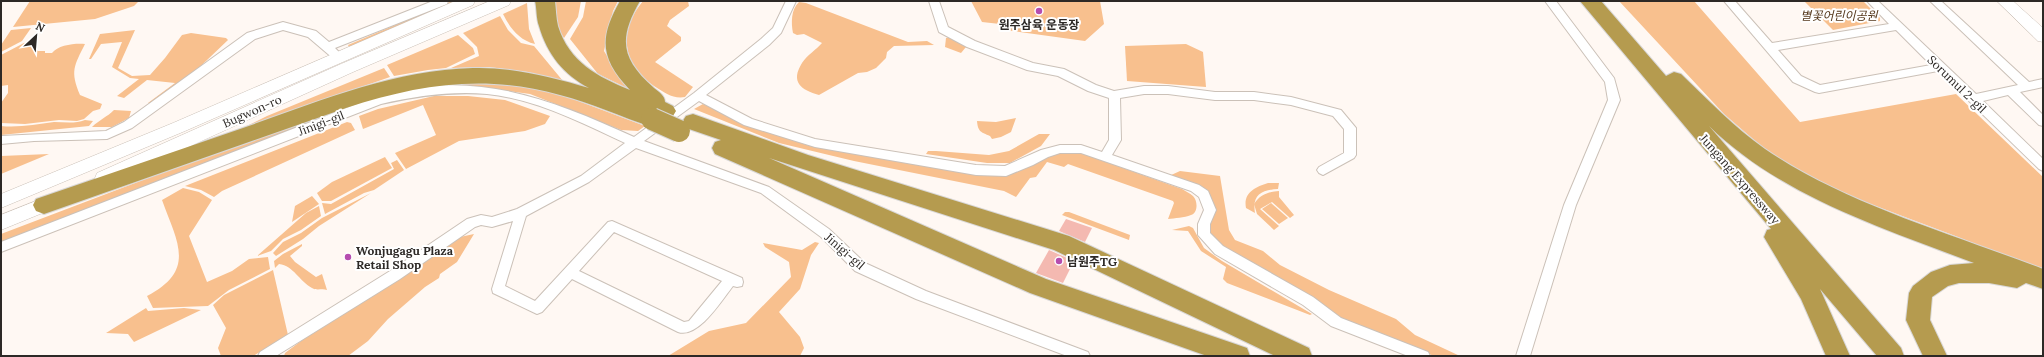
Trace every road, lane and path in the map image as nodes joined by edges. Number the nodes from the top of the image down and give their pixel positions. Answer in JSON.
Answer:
{"nodes":[{"id":1,"x":443,"y":1,"type":"edge"},
{"id":2,"x":468,"y":1,"type":"edge"},
{"id":3,"x":504,"y":1,"type":"edge"},
{"id":4,"x":630,"y":1,"type":"edge"},
{"id":5,"x":791,"y":1,"type":"edge"},
{"id":6,"x":934,"y":1,"type":"edge"},
{"id":7,"x":1550,"y":1,"type":"edge"},
{"id":8,"x":1590,"y":1,"type":"edge"},
{"id":9,"x":1608,"y":1,"type":"edge"},
{"id":10,"x":1729,"y":1,"type":"edge"},
{"id":11,"x":1872,"y":1,"type":"edge"},
{"id":12,"x":1935,"y":1,"type":"edge"},
{"id":13,"x":2004,"y":1,"type":"edge"},
{"id":14,"x":542,"y":6,"type":"edge"},
{"id":15,"x":1898,"y":26,"type":"junction"},
{"id":16,"x":2043,"y":37,"type":"edge"},
{"id":17,"x":1770,"y":47,"type":"junction"},
{"id":18,"x":338,"y":57,"type":"junction"},
{"id":19,"x":1940,"y":68,"type":"junction"},
{"id":20,"x":1674,"y":79,"type":"junction"},
{"id":21,"x":2043,"y":83,"type":"edge"},
{"id":22,"x":2026,"y":86,"type":"junction"},
{"id":23,"x":2010,"y":90,"type":"junction"},
{"id":24,"x":1114,"y":95,"type":"junction"},
{"id":25,"x":698,"y":96,"type":"junction"},
{"id":26,"x":1973,"y":99,"type":"junction"},
{"id":27,"x":659,"y":115,"type":"junction"},
{"id":28,"x":2043,"y":122,"type":"edge"},
{"id":29,"x":686,"y":127,"type":"junction"},
{"id":30,"x":1,"y":140,"type":"edge"},
{"id":31,"x":636,"y":143,"type":"junction"},
{"id":32,"x":1715,"y":150,"type":"junction"},
{"id":33,"x":1104,"y":158,"type":"junction"},
{"id":34,"x":2043,"y":166,"type":"edge"},
{"id":35,"x":1323,"y":170,"type":"dead end"},
{"id":36,"x":1,"y":201,"type":"edge"},
{"id":37,"x":44,"y":205,"type":"junction"},
{"id":38,"x":521,"y":214,"type":"junction"},
{"id":39,"x":1,"y":223,"type":"edge"},
{"id":40,"x":7,"y":245,"type":"edge"},
{"id":41,"x":570,"y":272,"type":"junction"},
{"id":42,"x":2043,"y":279,"type":"edge"},
{"id":43,"x":2043,"y":285,"type":"edge"},
{"id":44,"x":265,"y":356,"type":"edge"},
{"id":45,"x":1084,"y":356,"type":"edge"},
{"id":46,"x":1238,"y":356,"type":"edge"},
{"id":47,"x":1300,"y":356,"type":"edge"},
{"id":48,"x":1423,"y":356,"type":"edge"},
{"id":49,"x":1523,"y":356,"type":"edge"},
{"id":50,"x":1838,"y":356,"type":"edge"},
{"id":51,"x":1892,"y":356,"type":"edge"},
{"id":52,"x":1906,"y":356,"type":"edge"},
{"id":53,"x":1935,"y":356,"type":"edge"}],
"edges":[{"from":1,"to":18,"type":"street"},
{"from":2,"to":18,"type":"street","name":"Bugwon-ro"},
{"from":3,"to":18,"type":"street","name":"Bugwon-ro"},
{"from":4,"to":27,"type":"highway"},
{"from":5,"to":25,"type":"street"},
{"from":6,"to":24,"type":"street"},
{"from":7,"to":49,"type":"street"},
{"from":8,"to":32,"type":"highway","name":"Jungang Expressway"},
{"from":9,"to":20,"type":"highway","name":"Jungang Expressway"},
{"from":10,"to":17,"type":"street"},
{"from":11,"to":15,"type":"street","name":"Sorumul 2-gil"},
{"from":12,"to":22,"type":"street"},
{"from":13,"to":16,"type":"street"},
{"from":14,"to":27,"type":"highway"},
{"from":15,"to":17,"type":"street"},
{"from":15,"to":19,"type":"street","name":"Sorumul 2-gil"},
{"from":17,"to":19,"type":"street"},
{"from":18,"to":30,"type":"street"},
{"from":18,"to":36,"type":"street","name":"Bugwon-ro"},
{"from":18,"to":37,"type":"street","name":"Bugwon-ro"},
{"from":19,"to":26,"type":"street","name":"Sorumul 2-gil"},
{"from":20,"to":42,"type":"highway"},
{"from":20,"to":52,"type":"highway","name":"Jungang Expressway"},
{"from":21,"to":22,"type":"street"},
{"from":22,"to":23,"type":"street"},
{"from":23,"to":26,"type":"street"},
{"from":23,"to":28,"type":"street"},
{"from":24,"to":33,"type":"street"},
{"from":24,"to":35,"type":"street"},
{"from":25,"to":31,"type":"street"},
{"from":25,"to":33,"type":"street"},
{"from":26,"to":34,"type":"street","name":"Sorumul 2-gil"},
{"from":27,"to":29,"type":"highway","bridge":true},
{"from":27,"to":37,"type":"highway"},
{"from":29,"to":46,"type":"highway"},
{"from":29,"to":47,"type":"highway"},
{"from":31,"to":38,"type":"street"},
{"from":31,"to":40,"type":"street","name":"Jinigi-gil"},
{"from":31,"to":45,"type":"street","name":"Jinigi-gil"},
{"from":32,"to":50,"type":"highway"},
{"from":32,"to":51,"type":"highway","name":"Jungang Expressway"},
{"from":33,"to":48,"type":"street"},
{"from":37,"to":39,"type":"street","name":"Bugwon-ro"},
{"from":38,"to":41,"type":"street"},
{"from":38,"to":44,"type":"street"},
{"from":41,"to":41,"type":"street"},
{"from":43,"to":53,"type":"highway"}]}
